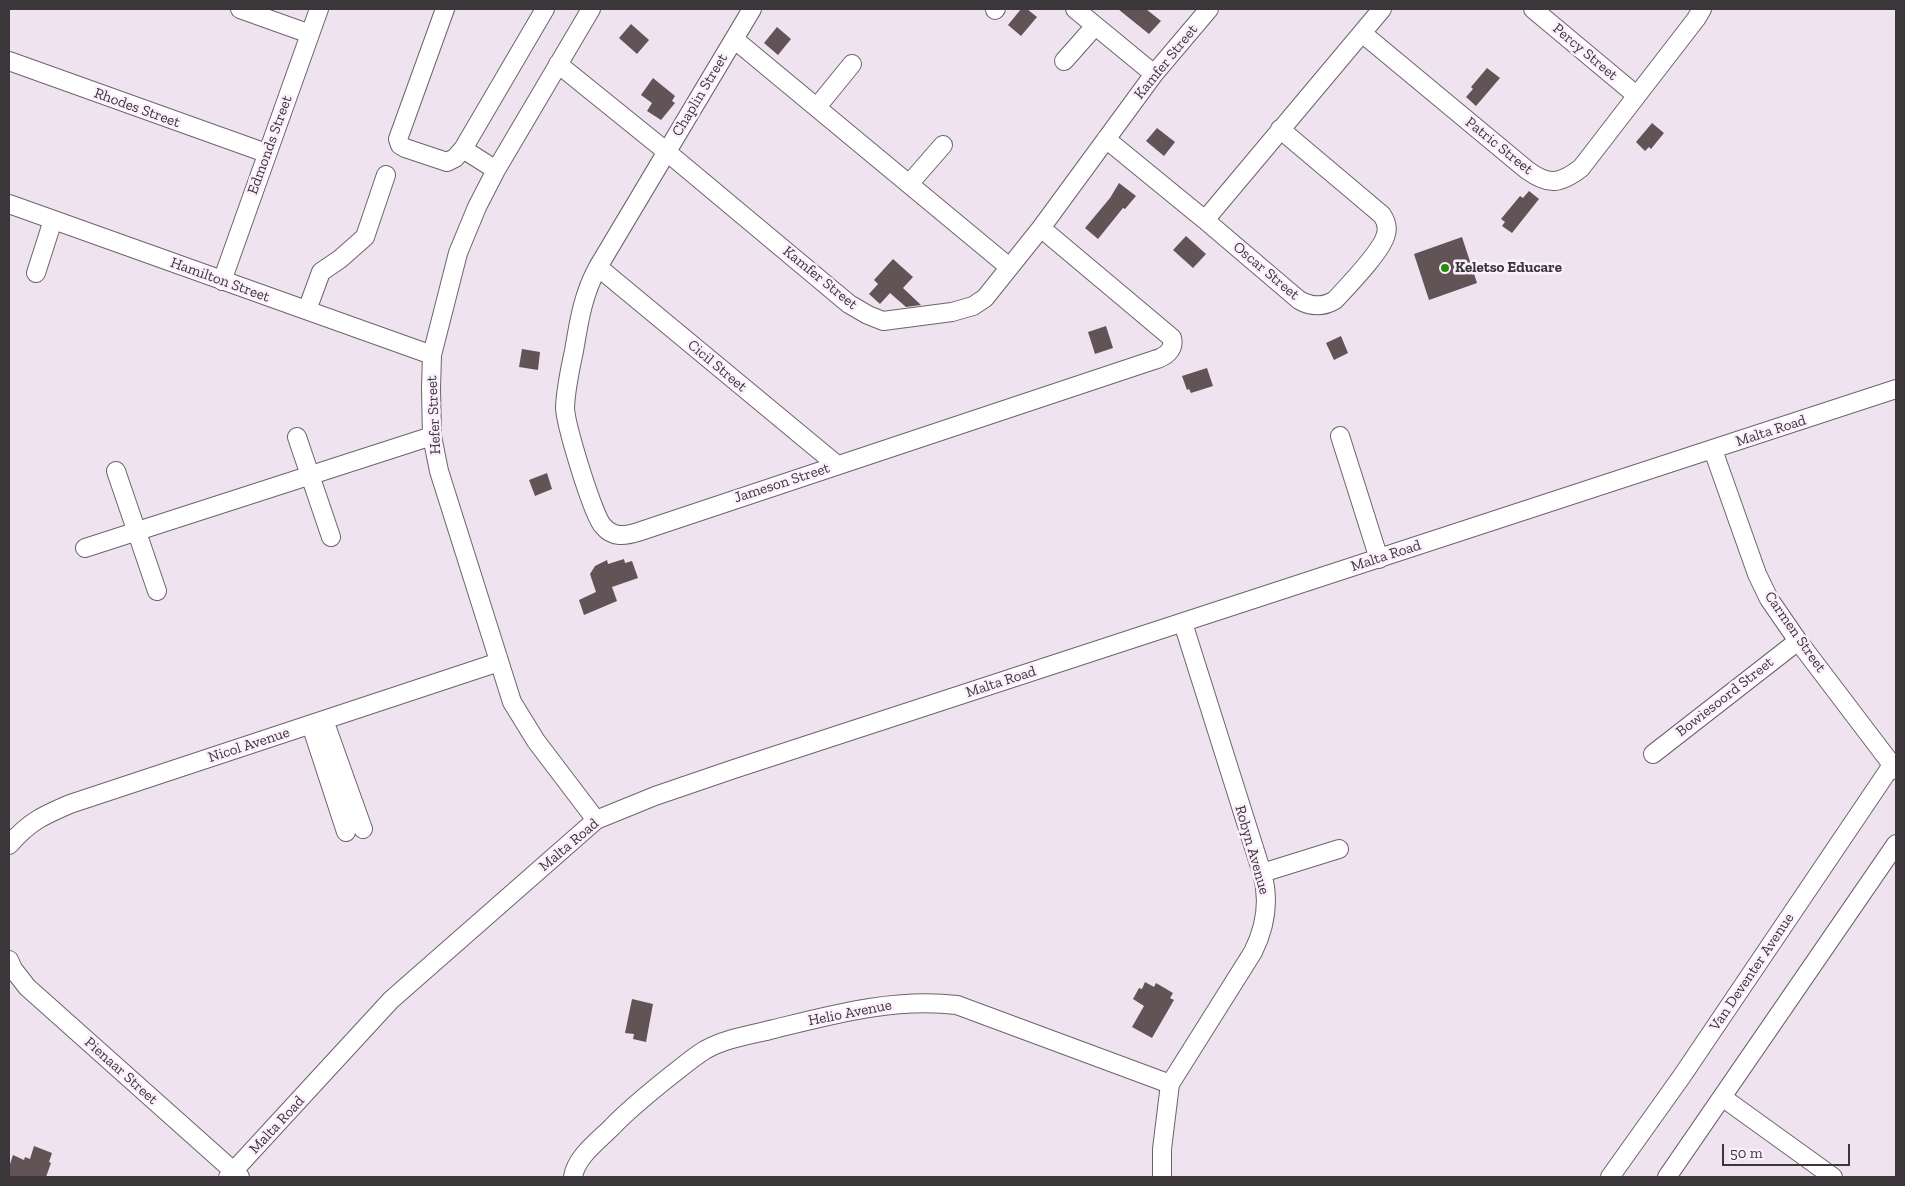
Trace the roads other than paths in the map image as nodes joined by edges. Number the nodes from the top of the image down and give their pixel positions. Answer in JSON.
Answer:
{"nodes":[{"id":1,"x":240,"y":9,"type":"edge"},
{"id":2,"x":319,"y":9,"type":"edge"},
{"id":3,"x":445,"y":9,"type":"edge"},
{"id":4,"x":545,"y":9,"type":"edge"},
{"id":5,"x":591,"y":9,"type":"edge"},
{"id":6,"x":752,"y":9,"type":"edge"},
{"id":7,"x":1075,"y":9,"type":"edge"},
{"id":8,"x":1209,"y":9,"type":"edge"},
{"id":9,"x":1382,"y":9,"type":"edge"},
{"id":10,"x":1533,"y":9,"type":"edge"},
{"id":11,"x":1702,"y":9,"type":"edge"},
{"id":12,"x":1095,"y":26,"type":"junction"},
{"id":13,"x":1362,"y":33,"type":"junction"},
{"id":14,"x":310,"y":34,"type":"junction"},
{"id":15,"x":734,"y":39,"type":"junction"},
{"id":16,"x":9,"y":61,"type":"edge"},
{"id":17,"x":1064,"y":61,"type":"dead end"},
{"id":18,"x":558,"y":64,"type":"junction"},
{"id":19,"x":852,"y":64,"type":"dead end"},
{"id":20,"x":1154,"y":74,"type":"junction"},
{"id":21,"x":1636,"y":95,"type":"junction"},
{"id":22,"x":817,"y":107,"type":"junction"},
{"id":23,"x":1280,"y":130,"type":"junction"},
{"id":24,"x":1106,"y":140,"type":"junction"},
{"id":25,"x":943,"y":145,"type":"dead end"},
{"id":26,"x":463,"y":149,"type":"junction"},
{"id":27,"x":667,"y":152,"type":"junction"},
{"id":28,"x":266,"y":153,"type":"junction"},
{"id":29,"x":496,"y":170,"type":"junction"},
{"id":30,"x":386,"y":175,"type":"dead end"},
{"id":31,"x":909,"y":184,"type":"junction"},
{"id":32,"x":9,"y":204,"type":"edge"},
{"id":33,"x":54,"y":220,"type":"junction"},
{"id":34,"x":1205,"y":220,"type":"junction"},
{"id":35,"x":1041,"y":228,"type":"junction"},
{"id":36,"x":598,"y":267,"type":"junction"},
{"id":37,"x":1009,"y":267,"type":"junction"},
{"id":38,"x":36,"y":273,"type":"dead end"},
{"id":39,"x":222,"y":281,"type":"junction"},
{"id":40,"x":307,"y":310,"type":"junction"},
{"id":41,"x":432,"y":355,"type":"junction"},
{"id":42,"x":1896,"y":389,"type":"edge"},
{"id":43,"x":432,"y":436,"type":"junction"},
{"id":44,"x":1340,"y":436,"type":"dead end"},
{"id":45,"x":298,"y":437,"type":"dead end"},
{"id":46,"x":1713,"y":450,"type":"junction"},
{"id":47,"x":837,"y":465,"type":"junction"},
{"id":48,"x":116,"y":471,"type":"dead end"},
{"id":49,"x":310,"y":474,"type":"junction"},
{"id":50,"x":137,"y":532,"type":"junction"},
{"id":51,"x":331,"y":538,"type":"dead end"},
{"id":52,"x":85,"y":548,"type":"dead end"},
{"id":53,"x":1379,"y":559,"type":"junction"},
{"id":54,"x":157,"y":591,"type":"dead end"},
{"id":55,"x":1183,"y":624,"type":"junction"},
{"id":56,"x":1798,"y":641,"type":"junction"},
{"id":57,"x":499,"y":662,"type":"junction"},
{"id":58,"x":318,"y":722,"type":"junction"},
{"id":59,"x":1653,"y":754,"type":"dead end"},
{"id":60,"x":1894,"y":768,"type":"edge"},
{"id":61,"x":596,"y":820,"type":"junction"},
{"id":62,"x":355,"y":830,"type":"dead end"},
{"id":63,"x":1896,"y":844,"type":"edge"},
{"id":64,"x":9,"y":845,"type":"edge"},
{"id":65,"x":1339,"y":848,"type":"dead end"},
{"id":66,"x":1262,"y":873,"type":"junction"},
{"id":67,"x":9,"y":960,"type":"edge"},
{"id":68,"x":1170,"y":1084,"type":"junction"},
{"id":69,"x":1722,"y":1097,"type":"junction"},
{"id":70,"x":234,"y":1175,"type":"edge"},
{"id":71,"x":572,"y":1177,"type":"edge"},
{"id":72,"x":1162,"y":1177,"type":"edge"},
{"id":73,"x":1610,"y":1177,"type":"edge"},
{"id":74,"x":1667,"y":1177,"type":"edge"},
{"id":75,"x":1833,"y":1177,"type":"edge"}],
"edges":[{"from":1,"to":14,"type":"street"},
{"from":2,"to":14,"type":"street","name":"Edmonds Street"},
{"from":3,"to":26,"type":"street"},
{"from":4,"to":26,"type":"street"},
{"from":5,"to":18,"type":"street","name":"Hefer Street"},
{"from":6,"to":15,"type":"street","name":"Chaplin Street"},
{"from":7,"to":12,"type":"street"},
{"from":8,"to":20,"type":"street","name":"Kamfer Street"},
{"from":9,"to":13,"type":"street"},
{"from":10,"to":21,"type":"street","name":"Percy Street"},
{"from":11,"to":21,"type":"street","name":"Patric Street"},
{"from":12,"to":17,"type":"street"},
{"from":12,"to":20,"type":"street"},
{"from":13,"to":21,"type":"street","name":"Patric Street"},
{"from":13,"to":23,"type":"street"},
{"from":14,"to":28,"type":"street","name":"Edmonds Street"},
{"from":15,"to":22,"type":"street","name":"Chaplin Street"},
{"from":15,"to":27,"type":"street","name":"Chaplin Street"},
{"from":16,"to":28,"type":"street","name":"Rhodes Street"},
{"from":18,"to":27,"type":"street","name":"Kamfer Street"},
{"from":18,"to":29,"type":"street","name":"Hefer Street"},
{"from":19,"to":22,"type":"street"},
{"from":20,"to":24,"type":"street","name":"Kamfer Street"},
{"from":22,"to":31,"type":"street","name":"Chaplin Street"},
{"from":23,"to":34,"type":"street"},
{"from":23,"to":34,"type":"street","name":"Oscar Street"},
{"from":24,"to":34,"type":"street","name":"Oscar Street"},
{"from":24,"to":35,"type":"street","name":"Kamfer Street"},
{"from":25,"to":31,"type":"street"},
{"from":26,"to":29,"type":"street"},
{"from":27,"to":36,"type":"street","name":"Jameson Street"},
{"from":27,"to":37,"type":"street","name":"Kamfer Street"},
{"from":28,"to":39,"type":"street","name":"Edmonds Street"},
{"from":29,"to":41,"type":"street","name":"Hefer Street"},
{"from":30,"to":40,"type":"street"},
{"from":31,"to":37,"type":"street","name":"Chaplin Street"},
{"from":32,"to":33,"type":"street","name":"Hamilton Street"},
{"from":33,"to":38,"type":"street"},
{"from":33,"to":39,"type":"street","name":"Hamilton Street"},
{"from":35,"to":37,"type":"street","name":"Kamfer Street"},
{"from":35,"to":47,"type":"street","name":"Jameson Street"},
{"from":36,"to":47,"type":"street","name":"Cicil Street"},
{"from":36,"to":47,"type":"street","name":"Jameson Street"},
{"from":39,"to":40,"type":"street","name":"Hamilton Street"},
{"from":40,"to":41,"type":"street","name":"Hamilton Street"},
{"from":41,"to":43,"type":"street","name":"Hefer Street"},
{"from":42,"to":46,"type":"street","name":"Malta Road"},
{"from":43,"to":49,"type":"street"},
{"from":43,"to":57,"type":"street","name":"Hefer Street"},
{"from":44,"to":53,"type":"street"},
{"from":45,"to":49,"type":"street"},
{"from":46,"to":53,"type":"street","name":"Malta Road"},
{"from":46,"to":56,"type":"street","name":"Carmen Street"},
{"from":48,"to":50,"type":"street"},
{"from":49,"to":50,"type":"street"},
{"from":49,"to":51,"type":"street"},
{"from":50,"to":52,"type":"street"},
{"from":50,"to":54,"type":"street"},
{"from":53,"to":55,"type":"street","name":"Malta Road"},
{"from":55,"to":61,"type":"street","name":"Malta Road"},
{"from":55,"to":66,"type":"street","name":"Robyn Avenue"},
{"from":56,"to":59,"type":"street","name":"Bowiesoord Street"},
{"from":56,"to":60,"type":"street","name":"Carmen Street"},
{"from":57,"to":58,"type":"street","name":"Nicol Avenue"},
{"from":57,"to":61,"type":"street","name":"Hefer Street"},
{"from":58,"to":62,"type":"street"},
{"from":58,"to":64,"type":"street","name":"Nicol Avenue"},
{"from":60,"to":73,"type":"street","name":"Van Deventer Avenue"},
{"from":61,"to":70,"type":"street","name":"Malta Road"},
{"from":63,"to":69,"type":"street"},
{"from":65,"to":66,"type":"street"},
{"from":66,"to":68,"type":"street","name":"Robyn Avenue"},
{"from":67,"to":70,"type":"street","name":"Pienaar Street"},
{"from":68,"to":71,"type":"street","name":"Helio Avenue"},
{"from":68,"to":72,"type":"street","name":"Robyn Avenue"},
{"from":69,"to":74,"type":"street"},
{"from":69,"to":75,"type":"street"}]}
